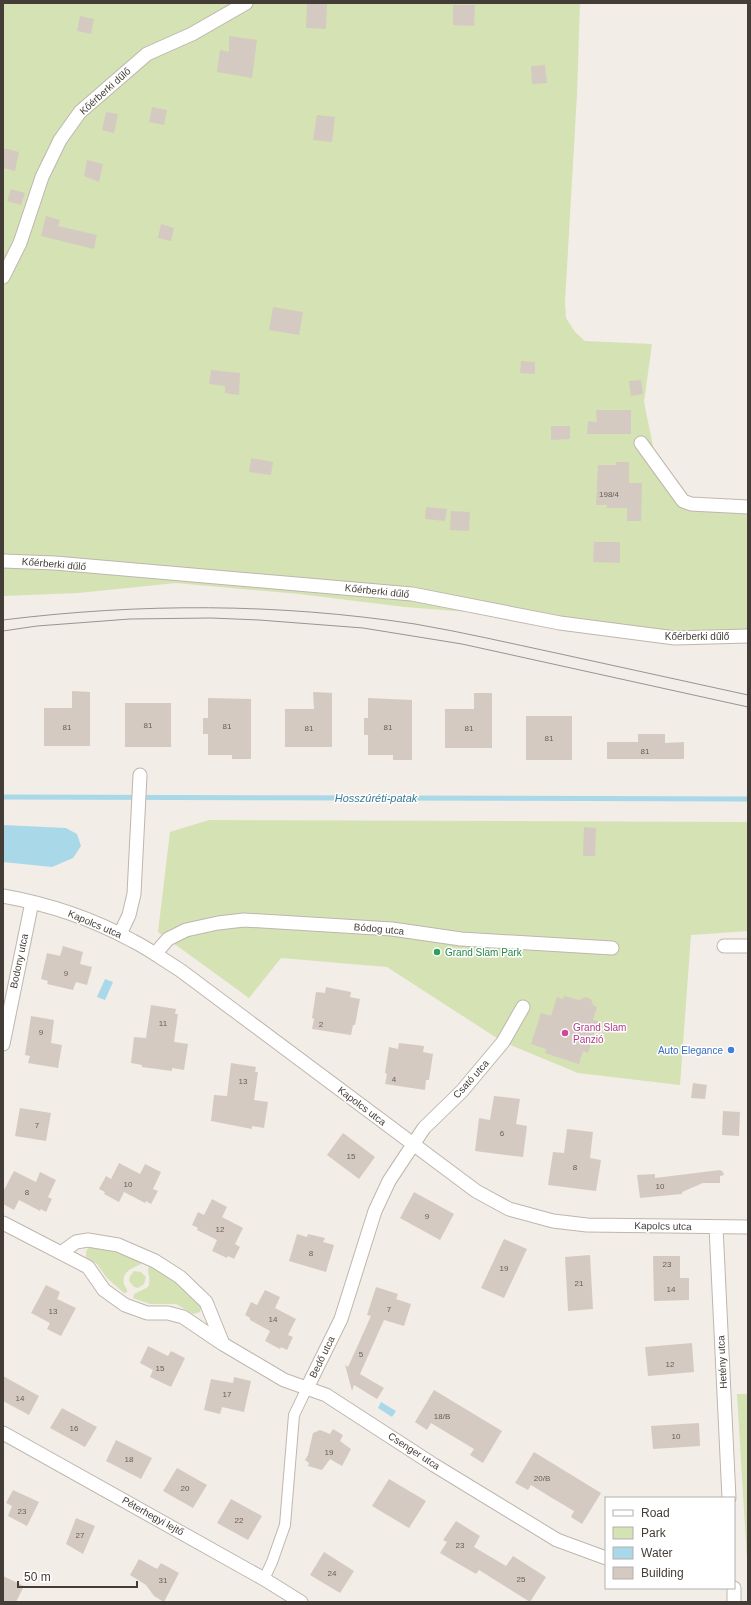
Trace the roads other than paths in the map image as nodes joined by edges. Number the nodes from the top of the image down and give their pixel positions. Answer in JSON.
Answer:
{"nodes":[{"id":1,"x":246,"y":3,"type":"edge"},
{"id":2,"x":3,"y":277,"type":"edge"},
{"id":3,"x":641,"y":443,"type":"dead end"},
{"id":4,"x":748,"y":507,"type":"edge"},
{"id":5,"x":3,"y":561,"type":"edge"},
{"id":6,"x":748,"y":636,"type":"edge"},
{"id":7,"x":140,"y":780,"type":"dead end"},
{"id":8,"x":3,"y":896,"type":"edge"},
{"id":9,"x":32,"y":902,"type":"junction"},
{"id":10,"x":120,"y":934,"type":"junction"},
{"id":11,"x":724,"y":946,"type":"dead end"},
{"id":12,"x":748,"y":946,"type":"edge"},
{"id":13,"x":612,"y":948,"type":"dead end"},
{"id":14,"x":155,"y":954,"type":"junction"},
{"id":15,"x":523,"y":1007,"type":"dead end"},
{"id":16,"x":3,"y":1044,"type":"edge"},
{"id":17,"x":412,"y":1144,"type":"junction"},
{"id":18,"x":3,"y":1223,"type":"edge"},
{"id":19,"x":716,"y":1227,"type":"junction"},
{"id":20,"x":748,"y":1227,"type":"edge"},
{"id":21,"x":61,"y":1253,"type":"junction"},
{"id":22,"x":223,"y":1344,"type":"junction"},
{"id":23,"x":306,"y":1388,"type":"junction"},
{"id":24,"x":3,"y":1433,"type":"edge"},
{"id":25,"x":729,"y":1497,"type":"edge"},
{"id":26,"x":605,"y":1558,"type":"edge"},
{"id":27,"x":264,"y":1579,"type":"junction"},
{"id":28,"x":734,"y":1589,"type":"edge"},
{"id":29,"x":301,"y":1602,"type":"edge"},
{"id":30,"x":734,"y":1602,"type":"edge"}],
"edges":[{"from":1,"to":2,"type":"street","name":"Kőérberki dűlő"},
{"from":3,"to":4,"type":"street"},
{"from":5,"to":6,"type":"street","name":"Kőérberki dűlő"},
{"from":7,"to":10,"type":"street"},
{"from":8,"to":9,"type":"street","name":"Kapolcs utca"},
{"from":9,"to":10,"type":"street","name":"Kapolcs utca"},
{"from":9,"to":16,"type":"street","name":"Bodony utca"},
{"from":10,"to":14,"type":"street","name":"Kapolcs utca"},
{"from":11,"to":12,"type":"street"},
{"from":13,"to":14,"type":"street","name":"Bódog utca"},
{"from":14,"to":17,"type":"street","name":"Kapolcs utca"},
{"from":15,"to":17,"type":"street","name":"Csató utca"},
{"from":17,"to":19,"type":"street","name":"Kapolcs utca"},
{"from":17,"to":23,"type":"street","name":"Bedő utca"},
{"from":18,"to":21,"type":"street","name":"Csenger utca"},
{"from":19,"to":20,"type":"street","name":"Kapolcs utca"},
{"from":19,"to":25,"type":"street","name":"Hetény utca"},
{"from":21,"to":22,"type":"street","name":"Csenger utca"},
{"from":21,"to":22,"type":"street"},
{"from":22,"to":23,"type":"street","name":"Csenger utca"},
{"from":23,"to":26,"type":"street","name":"Csenger utca"},
{"from":23,"to":27,"type":"street","name":"Bedő utca"},
{"from":24,"to":27,"type":"street","name":"Péterhegyi lejtő"},
{"from":27,"to":29,"type":"street","name":"Péterhegyi lejtő"},
{"from":28,"to":30,"type":"street"}]}
